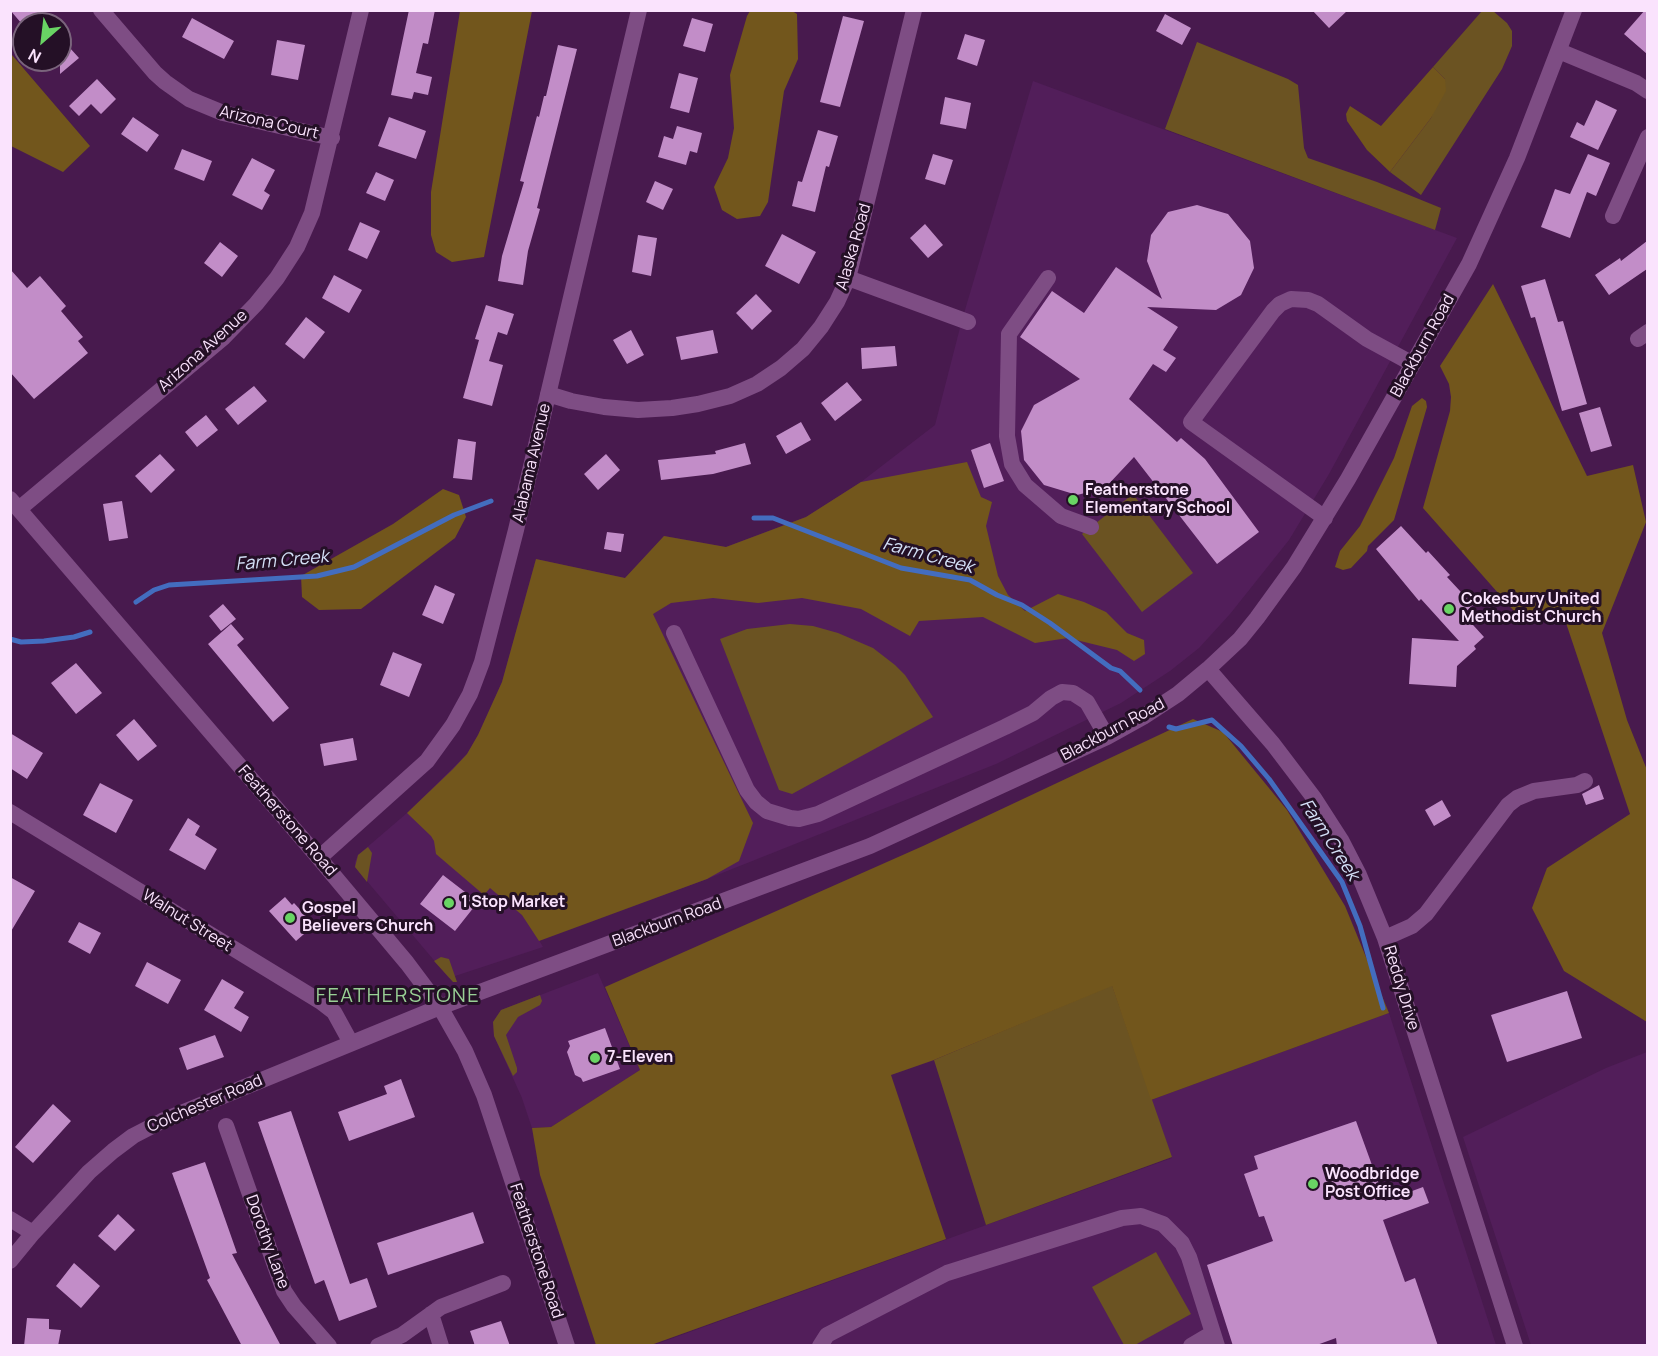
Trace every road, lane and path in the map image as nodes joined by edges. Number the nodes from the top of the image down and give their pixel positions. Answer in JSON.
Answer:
{"nodes":[{"id":1,"x":101,"y":10,"type":"edge"},
{"id":2,"x":362,"y":10,"type":"edge"},
{"id":3,"x":639,"y":10,"type":"edge"},
{"id":4,"x":914,"y":10,"type":"edge"},
{"id":5,"x":1574,"y":10,"type":"edge"},
{"id":6,"x":1559,"y":51,"type":"junction"},
{"id":7,"x":1647,"y":91,"type":"edge"},
{"id":8,"x":332,"y":138,"type":"junction"},
{"id":9,"x":1647,"y":138,"type":"edge"},
{"id":10,"x":1613,"y":216,"type":"dead end"},
{"id":11,"x":848,"y":278,"type":"junction"},
{"id":12,"x":1048,"y":278,"type":"dead end"},
{"id":13,"x":968,"y":322,"type":"dead end"},
{"id":14,"x":1413,"y":364,"type":"junction"},
{"id":15,"x":549,"y":394,"type":"junction"},
{"id":16,"x":14,"y":504,"type":"edge"},
{"id":17,"x":1325,"y":518,"type":"junction"},
{"id":18,"x":1091,"y":527,"type":"dead end"},
{"id":19,"x":674,"y":633,"type":"dead end"},
{"id":20,"x":1209,"y":669,"type":"junction"},
{"id":21,"x":1107,"y":737,"type":"junction"},
{"id":22,"x":1585,"y":781,"type":"dead end"},
{"id":23,"x":10,"y":812,"type":"edge"},
{"id":24,"x":319,"y":858,"type":"junction"},
{"id":25,"x":1385,"y":938,"type":"junction"},
{"id":26,"x":440,"y":1007,"type":"junction"},
{"id":27,"x":351,"y":1043,"type":"junction"},
{"id":28,"x":226,"y":1126,"type":"dead end"},
{"id":29,"x":10,"y":1219,"type":"edge"},
{"id":30,"x":33,"y":1233,"type":"junction"},
{"id":31,"x":10,"y":1261,"type":"edge"},
{"id":32,"x":502,"y":1283,"type":"dead end"},
{"id":33,"x":431,"y":1314,"type":"junction"},
{"id":34,"x":1215,"y":1339,"type":"edge"},
{"id":35,"x":329,"y":1346,"type":"edge"},
{"id":36,"x":378,"y":1346,"type":"edge"},
{"id":37,"x":441,"y":1346,"type":"edge"},
{"id":38,"x":567,"y":1346,"type":"edge"},
{"id":39,"x":820,"y":1346,"type":"edge"},
{"id":40,"x":1191,"y":1346,"type":"edge"},
{"id":41,"x":1515,"y":1346,"type":"edge"}],
"edges":[{"from":1,"to":8,"type":"street","name":"Arizona Court"},
{"from":2,"to":8,"type":"street","name":"Arizona Avenue"},
{"from":3,"to":15,"type":"street","name":"Alabama Avenue"},
{"from":4,"to":11,"type":"street","name":"Alaska Road"},
{"from":5,"to":6,"type":"street","name":"Blackburn Road"},
{"from":6,"to":7,"type":"street"},
{"from":6,"to":14,"type":"street","name":"Blackburn Road"},
{"from":8,"to":16,"type":"street","name":"Arizona Avenue"},
{"from":9,"to":10,"type":"street"},
{"from":11,"to":13,"type":"street"},
{"from":11,"to":15,"type":"street","name":"Alaska Road"},
{"from":12,"to":18,"type":"street"},
{"from":14,"to":17,"type":"street","name":"Blackburn Road"},
{"from":14,"to":17,"type":"street"},
{"from":15,"to":24,"type":"street","name":"Alabama Avenue"},
{"from":16,"to":24,"type":"street","name":"Featherstone Road"},
{"from":17,"to":20,"type":"street","name":"Blackburn Road"},
{"from":19,"to":21,"type":"street"},
{"from":20,"to":21,"type":"street","name":"Blackburn Road"},
{"from":20,"to":25,"type":"street","name":"Reddy Drive"},
{"from":21,"to":26,"type":"street","name":"Blackburn Road"},
{"from":22,"to":25,"type":"street"},
{"from":23,"to":27,"type":"street","name":"Walnut Street"},
{"from":24,"to":26,"type":"street","name":"Featherstone Road"},
{"from":25,"to":41,"type":"street","name":"Reddy Drive"},
{"from":26,"to":27,"type":"street","name":"Colchester Road"},
{"from":26,"to":38,"type":"street","name":"Featherstone Road"},
{"from":27,"to":30,"type":"street","name":"Colchester Road"},
{"from":28,"to":35,"type":"street","name":"Dorothy Lane"},
{"from":29,"to":30,"type":"street"},
{"from":30,"to":31,"type":"street","name":"Colchester Road"},
{"from":32,"to":33,"type":"street"},
{"from":33,"to":36,"type":"street"},
{"from":33,"to":37,"type":"street"},
{"from":34,"to":39,"type":"street"},
{"from":34,"to":40,"type":"street"}]}
